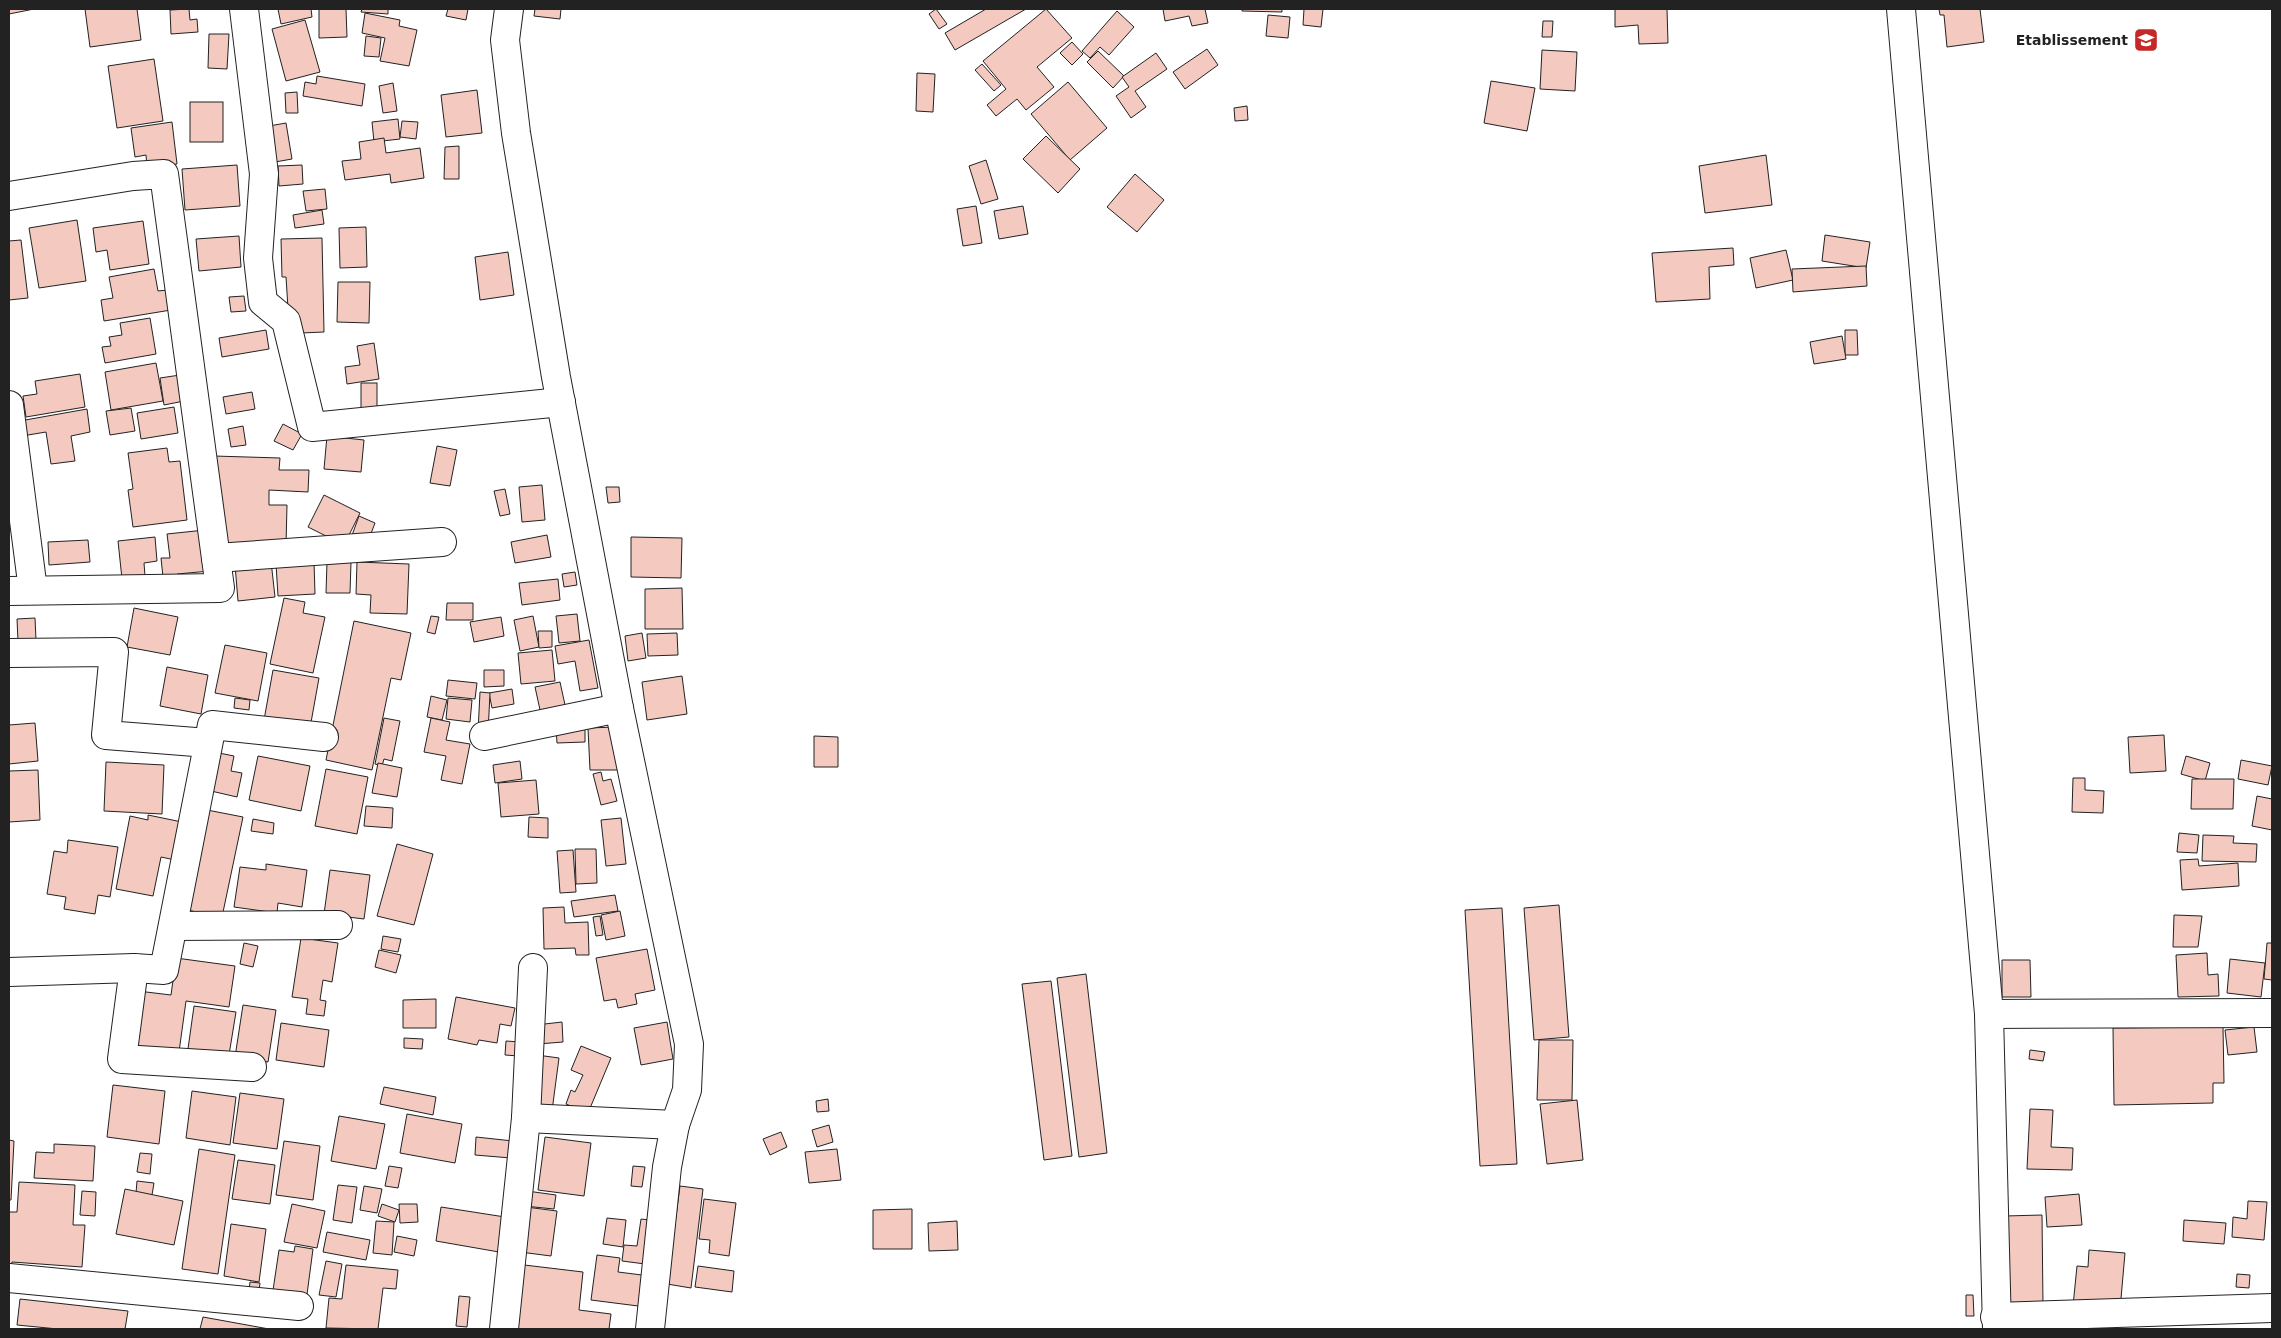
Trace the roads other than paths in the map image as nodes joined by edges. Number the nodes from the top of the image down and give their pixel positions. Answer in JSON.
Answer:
{"nodes":[{"id":1,"x":244,"y":9,"type":"edge"},
{"id":2,"x":509,"y":9,"type":"edge"},
{"id":3,"x":1901,"y":9,"type":"edge"},
{"id":4,"x":9,"y":196,"type":"edge"},
{"id":5,"x":561,"y":402,"type":"junction"},
{"id":6,"x":9,"y":405,"type":"edge"},
{"id":7,"x":442,"y":542,"type":"dead end"},
{"id":8,"x":216,"y":558,"type":"junction"},
{"id":9,"x":21,"y":590,"type":"edge"},
{"id":10,"x":9,"y":653,"type":"edge"},
{"id":11,"x":619,"y":708,"type":"junction"},
{"id":12,"x":484,"y":736,"type":"dead end"},
{"id":13,"x":324,"y":737,"type":"dead end"},
{"id":14,"x":208,"y":743,"type":"junction"},
{"id":15,"x":338,"y":925,"type":"dead end"},
{"id":16,"x":173,"y":926,"type":"junction"},
{"id":17,"x":134,"y":968,"type":"junction"},
{"id":18,"x":533,"y":968,"type":"dead end"},
{"id":19,"x":9,"y":972,"type":"edge"},
{"id":20,"x":2272,"y":1013,"type":"edge"},
{"id":21,"x":1989,"y":1014,"type":"junction"},
{"id":22,"x":252,"y":1067,"type":"dead end"},
{"id":23,"x":526,"y":1118,"type":"junction"},
{"id":24,"x":675,"y":1125,"type":"junction"},
{"id":25,"x":9,"y":1278,"type":"edge"},
{"id":26,"x":299,"y":1306,"type":"dead end"},
{"id":27,"x":2272,"y":1308,"type":"edge"},
{"id":28,"x":1996,"y":1323,"type":"edge"},
{"id":29,"x":504,"y":1329,"type":"edge"},
{"id":30,"x":650,"y":1329,"type":"edge"}],
"edges":[{"from":1,"to":5,"type":"street"},
{"from":2,"to":5,"type":"street"},
{"from":3,"to":21,"type":"street"},
{"from":4,"to":8,"type":"street"},
{"from":5,"to":11,"type":"street"},
{"from":6,"to":9,"type":"street"},
{"from":7,"to":8,"type":"street"},
{"from":8,"to":9,"type":"street"},
{"from":10,"to":14,"type":"street"},
{"from":11,"to":12,"type":"street"},
{"from":11,"to":24,"type":"street"},
{"from":13,"to":14,"type":"street"},
{"from":14,"to":16,"type":"street"},
{"from":15,"to":16,"type":"street"},
{"from":16,"to":17,"type":"street"},
{"from":17,"to":19,"type":"street"},
{"from":17,"to":22,"type":"street"},
{"from":18,"to":23,"type":"street"},
{"from":20,"to":21,"type":"street"},
{"from":21,"to":28,"type":"street"},
{"from":23,"to":24,"type":"street"},
{"from":23,"to":29,"type":"street"},
{"from":24,"to":30,"type":"street"},
{"from":25,"to":26,"type":"street"},
{"from":27,"to":28,"type":"street"}]}
